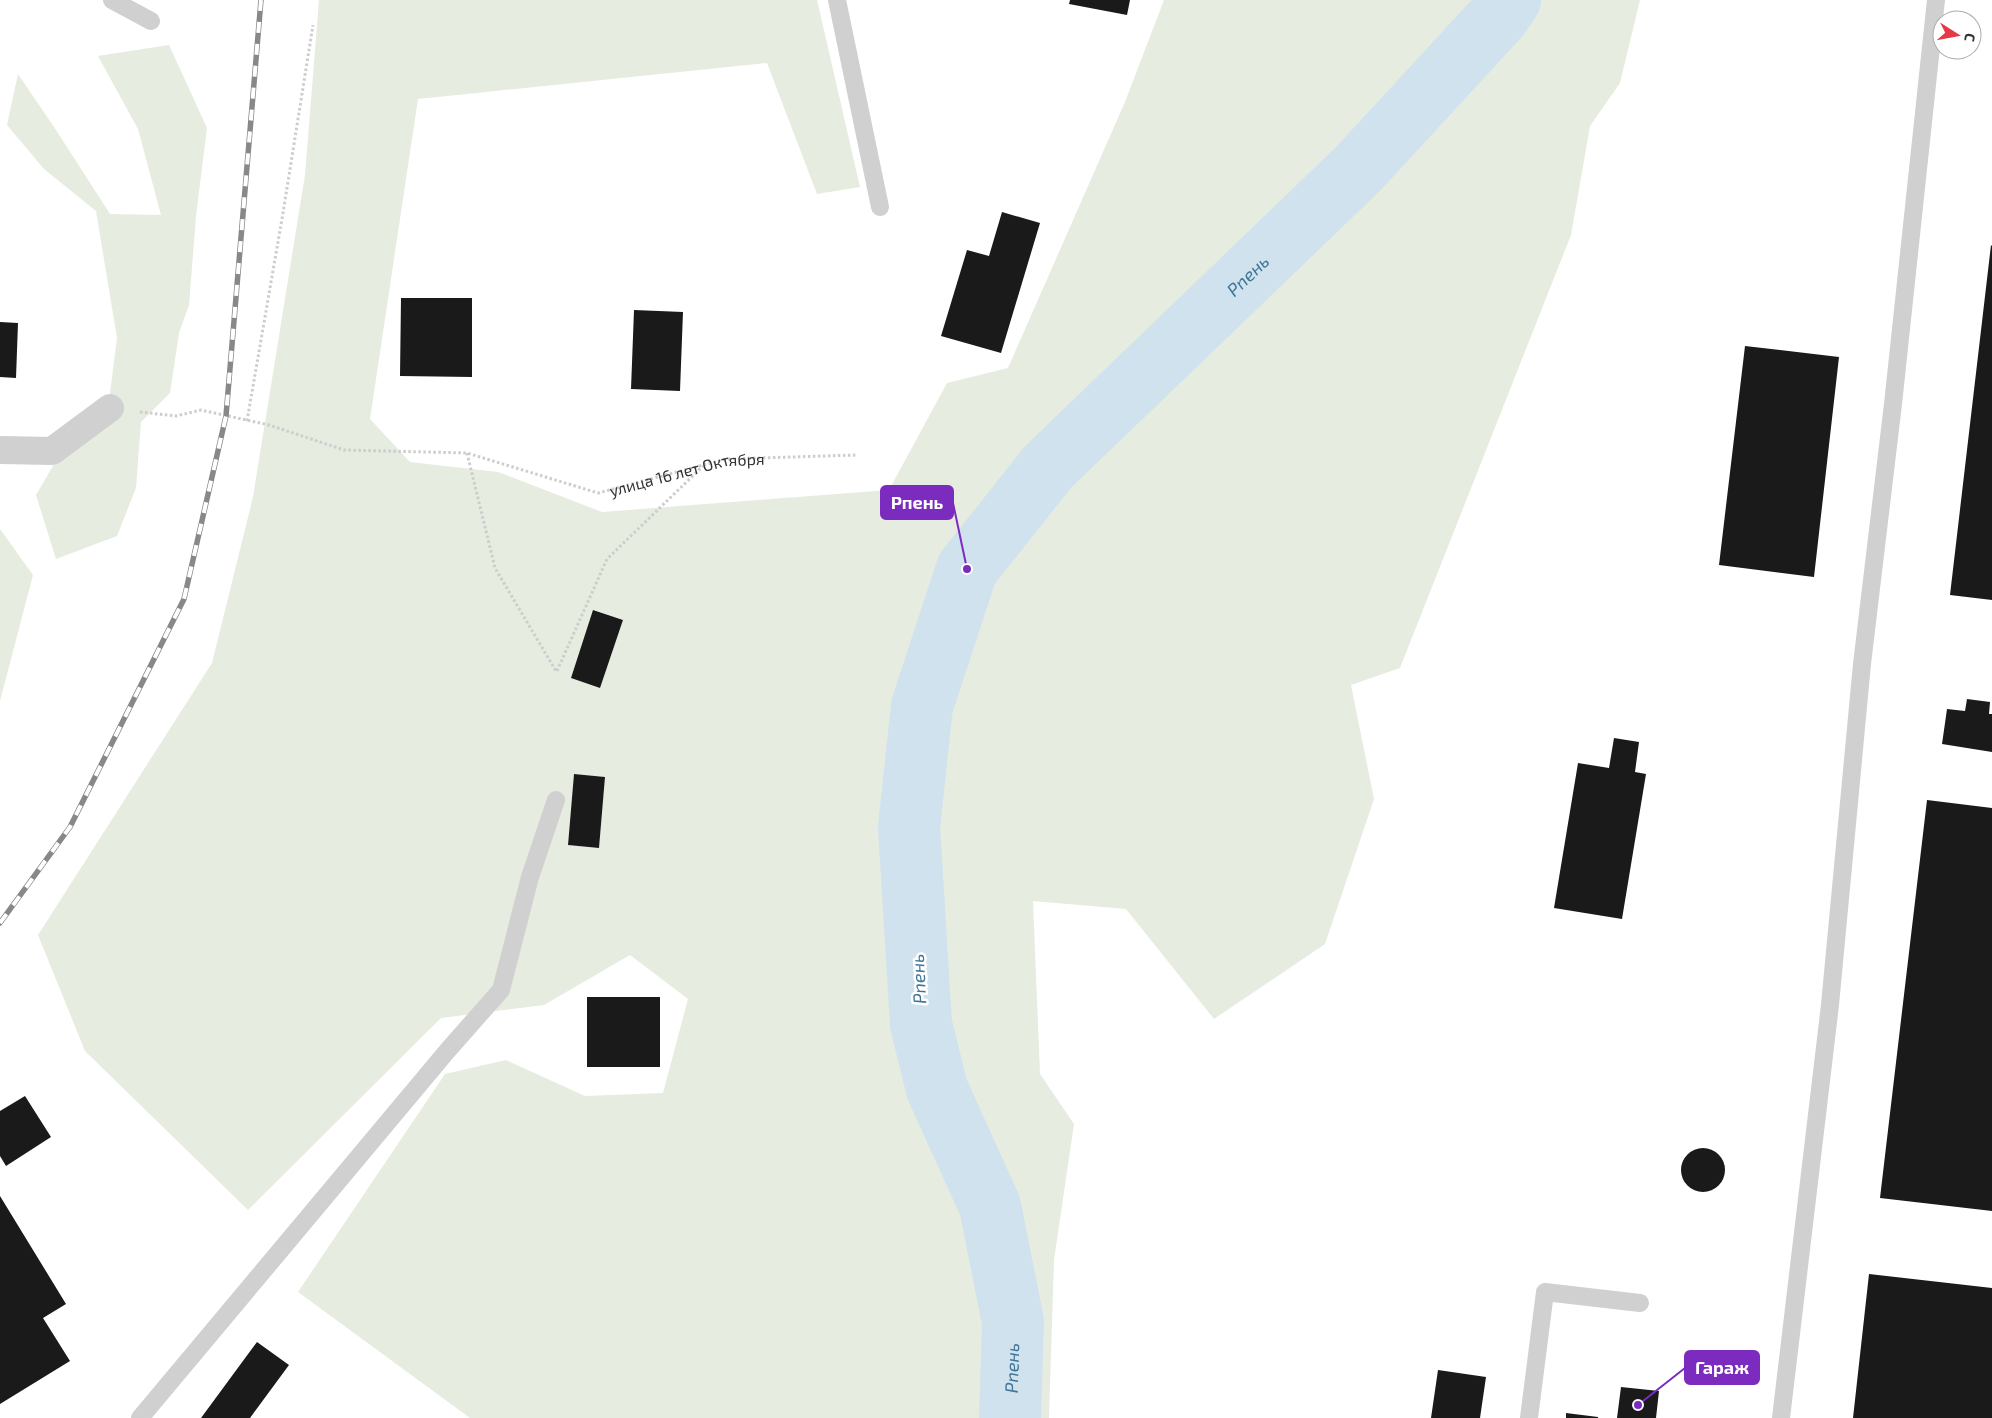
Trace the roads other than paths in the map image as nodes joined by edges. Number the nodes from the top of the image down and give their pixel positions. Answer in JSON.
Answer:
{"nodes":[{"id":1,"x":112,"y":0,"type":"edge"},
{"id":2,"x":837,"y":0,"type":"edge"},
{"id":3,"x":1936,"y":0,"type":"edge"},
{"id":4,"x":151,"y":21,"type":"dead end"},
{"id":5,"x":880,"y":207,"type":"dead end"},
{"id":6,"x":110,"y":408,"type":"dead end"},
{"id":7,"x":0,"y":450,"type":"edge"},
{"id":8,"x":556,"y":800,"type":"dead end"},
{"id":9,"x":1640,"y":1303,"type":"dead end"},
{"id":10,"x":140,"y":1418,"type":"edge"},
{"id":11,"x":1529,"y":1418,"type":"edge"},
{"id":12,"x":1781,"y":1418,"type":"edge"}],
"edges":[{"from":1,"to":4,"type":"lane"},
{"from":2,"to":5,"type":"lane"},
{"from":3,"to":12,"type":"lane"},
{"from":6,"to":7,"type":"street"},
{"from":8,"to":10,"type":"lane"},
{"from":9,"to":11,"type":"lane"}]}
